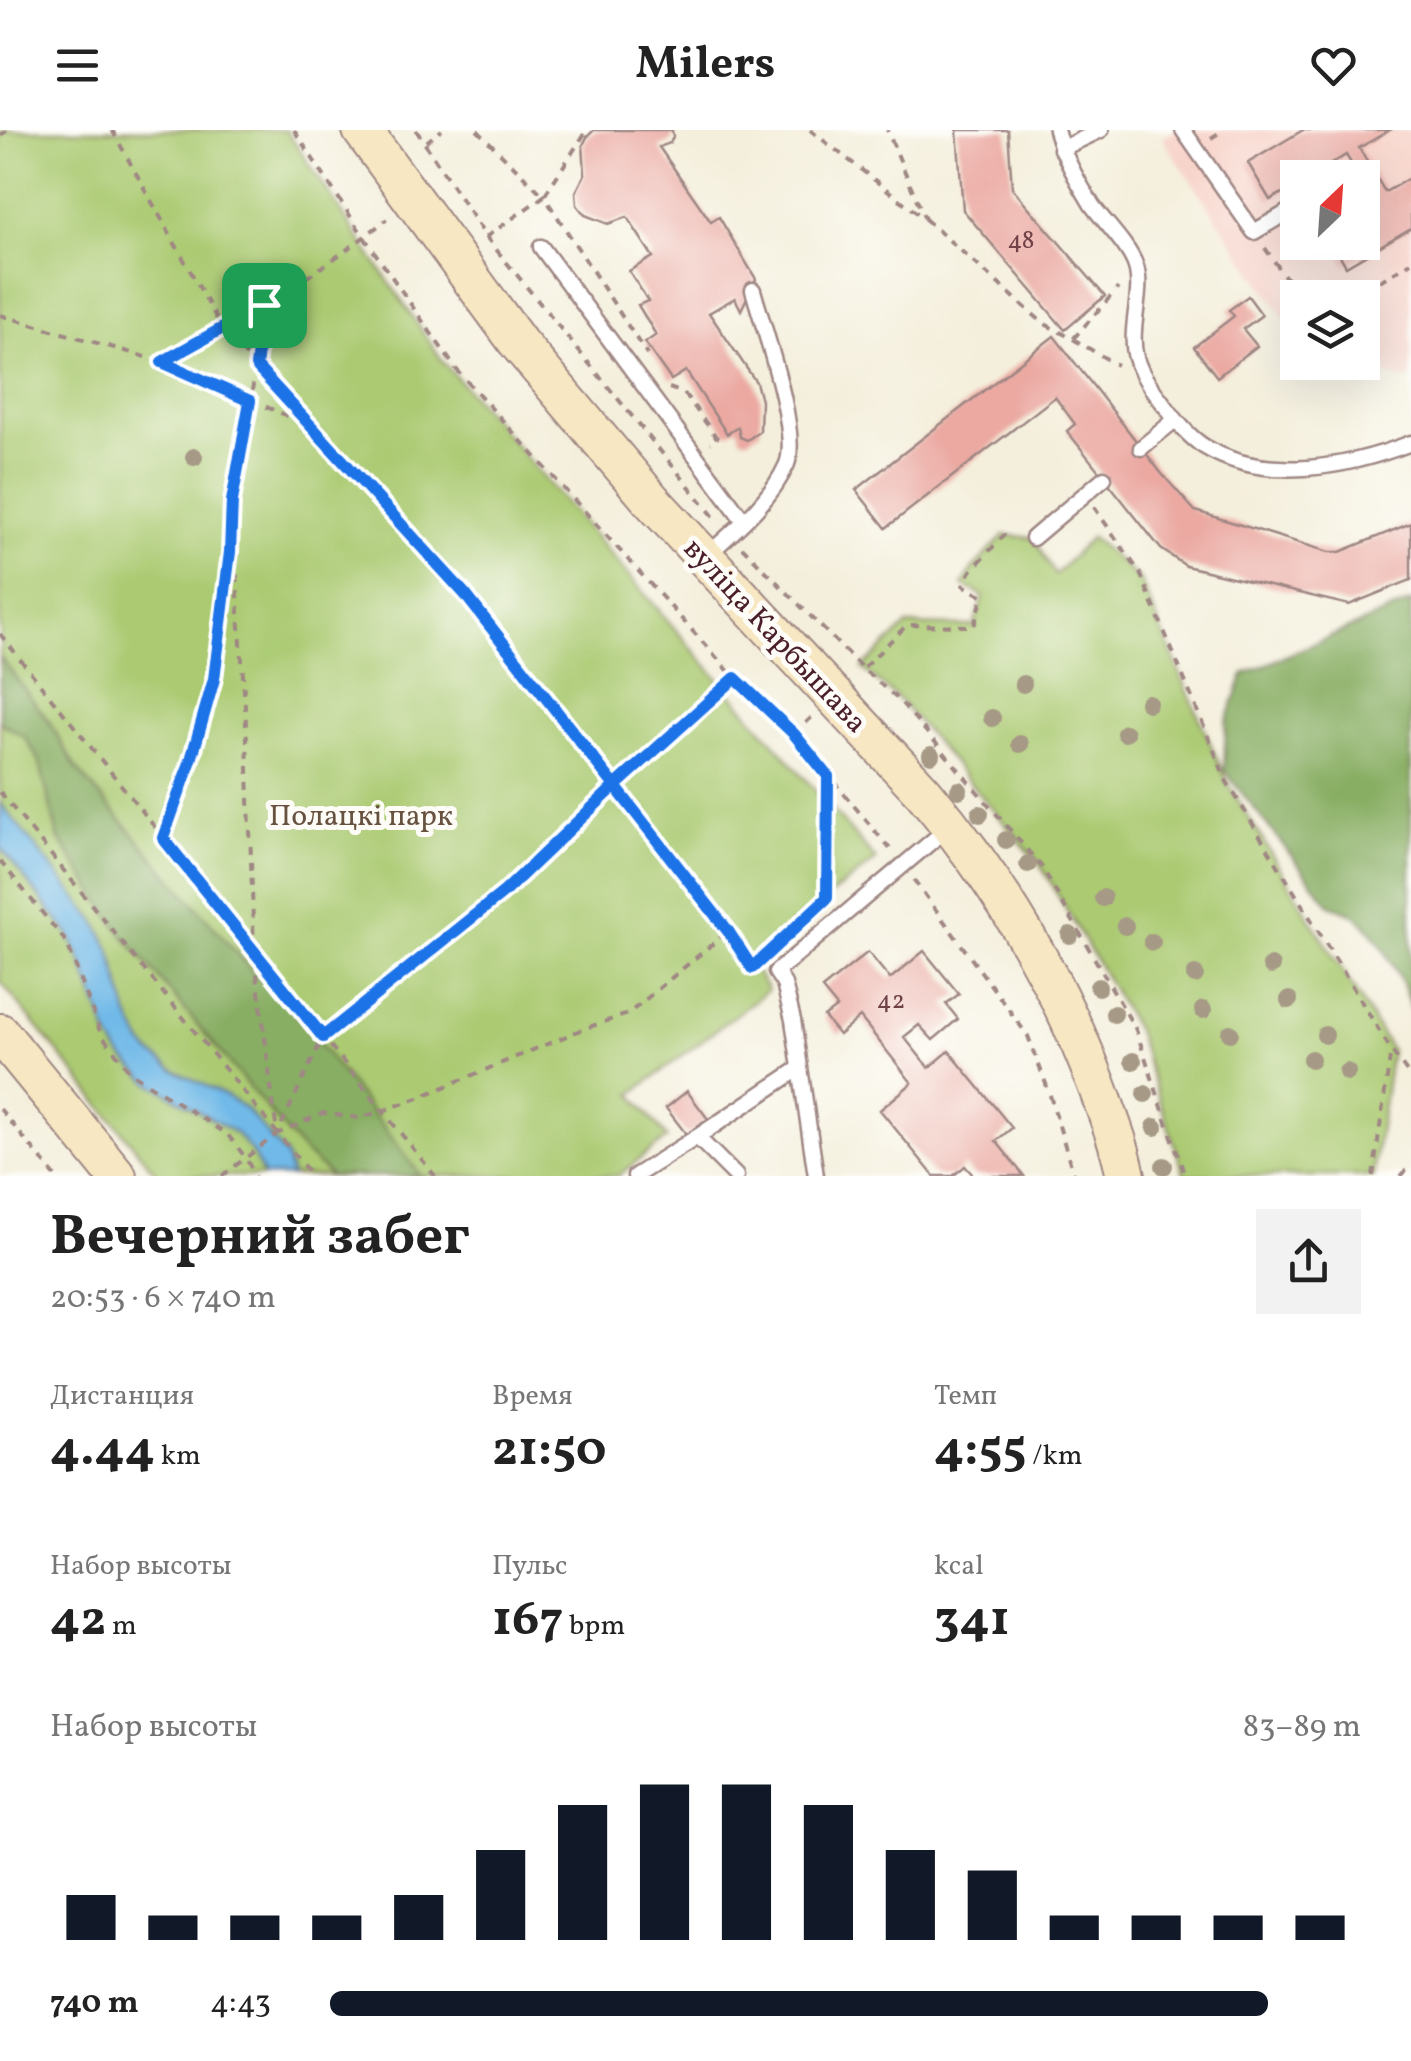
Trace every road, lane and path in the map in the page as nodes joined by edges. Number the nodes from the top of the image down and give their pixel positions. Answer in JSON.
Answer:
{"nodes":[{"id":1,"x":9,"y":130,"type":"edge"},
{"id":2,"x":112,"y":130,"type":"edge"},
{"id":3,"x":294,"y":130,"type":"edge"},
{"id":4,"x":362,"y":130,"type":"edge"},
{"id":5,"x":416,"y":130,"type":"edge"},
{"id":6,"x":442,"y":130,"type":"edge"},
{"id":7,"x":477,"y":130,"type":"edge"},
{"id":8,"x":587,"y":130,"type":"edge"},
{"id":9,"x":810,"y":130,"type":"edge"},
{"id":10,"x":888,"y":130,"type":"edge"},
{"id":11,"x":1056,"y":130,"type":"edge"},
{"id":12,"x":1100,"y":130,"type":"edge"},
{"id":13,"x":1183,"y":130,"type":"edge"},
{"id":14,"x":0,"y":134,"type":"edge"},
{"id":15,"x":425,"y":143,"type":"junction"},
{"id":16,"x":1061,"y":148,"type":"junction"},
{"id":17,"x":544,"y":196,"type":"junction"},
{"id":18,"x":1280,"y":217,"type":"edge"},
{"id":19,"x":925,"y":219,"type":"junction"},
{"id":20,"x":1254,"y":232,"type":"junction"},
{"id":21,"x":364,"y":237,"type":"junction"},
{"id":22,"x":486,"y":237,"type":"junction"},
{"id":23,"x":541,"y":247,"type":"dead end"},
{"id":24,"x":1411,"y":262,"type":"edge"},
{"id":25,"x":1136,"y":267,"type":"junction"},
{"id":26,"x":1288,"y":280,"type":"edge"},
{"id":27,"x":1380,"y":281,"type":"edge"},
{"id":28,"x":753,"y":290,"type":"dead end"},
{"id":29,"x":264,"y":305,"type":"junction"},
{"id":30,"x":0,"y":315,"type":"edge"},
{"id":31,"x":223,"y":330,"type":"junction"},
{"id":32,"x":1073,"y":340,"type":"junction"},
{"id":33,"x":648,"y":357,"type":"dead end"},
{"id":34,"x":162,"y":362,"type":"junction"},
{"id":35,"x":256,"y":366,"type":"junction"},
{"id":36,"x":1147,"y":382,"type":"junction"},
{"id":37,"x":670,"y":389,"type":"dead end"},
{"id":38,"x":250,"y":401,"type":"junction"},
{"id":39,"x":1175,"y":420,"type":"junction"},
{"id":40,"x":311,"y":426,"type":"junction"},
{"id":41,"x":717,"y":438,"type":"dead end"},
{"id":42,"x":1411,"y":443,"type":"edge"},
{"id":43,"x":1142,"y":448,"type":"dead end"},
{"id":44,"x":1104,"y":478,"type":"dead end"},
{"id":45,"x":1085,"y":494,"type":"junction"},
{"id":46,"x":232,"y":501,"type":"junction"},
{"id":47,"x":744,"y":521,"type":"junction"},
{"id":48,"x":1033,"y":538,"type":"joint"},
{"id":49,"x":717,"y":546,"type":"junction"},
{"id":50,"x":0,"y":634,"type":"edge"},
{"id":51,"x":862,"y":668,"type":"dead end"},
{"id":52,"x":735,"y":678,"type":"junction"},
{"id":53,"x":828,"y":776,"type":"junction"},
{"id":54,"x":615,"y":786,"type":"junction"},
{"id":55,"x":0,"y":792,"type":"edge"},
{"id":56,"x":950,"y":825,"type":"junction"},
{"id":57,"x":163,"y":838,"type":"junction"},
{"id":58,"x":0,"y":861,"type":"edge"},
{"id":59,"x":903,"y":866,"type":"junction"},
{"id":60,"x":728,"y":931,"type":"junction"},
{"id":61,"x":776,"y":944,"type":"dead end"},
{"id":62,"x":254,"y":951,"type":"junction"},
{"id":63,"x":764,"y":956,"type":"dead end"},
{"id":64,"x":0,"y":1032,"type":"edge"},
{"id":65,"x":323,"y":1037,"type":"junction"},
{"id":66,"x":1391,"y":1050,"type":"junction"},
{"id":67,"x":800,"y":1068,"type":"junction"},
{"id":68,"x":1411,"y":1078,"type":"edge"},
{"id":69,"x":0,"y":1109,"type":"edge"},
{"id":70,"x":382,"y":1111,"type":"junction"},
{"id":71,"x":276,"y":1135,"type":"junction"},
{"id":72,"x":697,"y":1138,"type":"junction"},
{"id":73,"x":247,"y":1156,"type":"junction"},
{"id":74,"x":1411,"y":1166,"type":"edge"},
{"id":75,"x":55,"y":1176,"type":"edge"},
{"id":76,"x":117,"y":1176,"type":"edge"},
{"id":77,"x":222,"y":1176,"type":"edge"},
{"id":78,"x":255,"y":1176,"type":"edge"},
{"id":79,"x":312,"y":1176,"type":"edge"},
{"id":80,"x":434,"y":1176,"type":"edge"},
{"id":81,"x":636,"y":1176,"type":"edge"},
{"id":82,"x":736,"y":1176,"type":"edge"},
{"id":83,"x":816,"y":1176,"type":"edge"},
{"id":84,"x":1074,"y":1176,"type":"edge"},
{"id":85,"x":1126,"y":1176,"type":"edge"},
{"id":86,"x":1373,"y":1176,"type":"edge"},
{"id":87,"x":1401,"y":1176,"type":"edge"}],
"edges":[{"from":1,"to":14,"type":"path"},
{"from":2,"to":31,"type":"path"},
{"from":3,"to":21,"type":"path"},
{"from":4,"to":49,"type":"main road","name":"вуліца Карбышава"},
{"from":5,"to":15,"type":"path"},
{"from":6,"to":15,"type":"path"},
{"from":7,"to":17,"type":"path"},
{"from":8,"to":17,"type":"path"},
{"from":9,"to":19,"type":"path"},
{"from":10,"to":19,"type":"path"},
{"from":11,"to":16,"type":"lane"},
{"from":12,"to":16,"type":"lane"},
{"from":13,"to":20,"type":"lane"},
{"from":15,"to":22,"type":"path"},
{"from":16,"to":25,"type":"lane"},
{"from":17,"to":22,"type":"path"},
{"from":17,"to":33,"type":"path"},
{"from":18,"to":20,"type":"lane"},
{"from":19,"to":32,"type":"path"},
{"from":20,"to":26,"type":"path"},
{"from":21,"to":29,"type":"path"},
{"from":21,"to":52,"type":"path"},
{"from":22,"to":49,"type":"path"},
{"from":23,"to":47,"type":"lane"},
{"from":24,"to":27,"type":"path"},
{"from":25,"to":32,"type":"path"},
{"from":25,"to":36,"type":"lane"},
{"from":28,"to":47,"type":"lane"},
{"from":29,"to":31,"type":"path"},
{"from":29,"to":35,"type":"path"},
{"from":30,"to":34,"type":"path"},
{"from":31,"to":34,"type":"path"},
{"from":31,"to":35,"type":"path"},
{"from":32,"to":36,"type":"path"},
{"from":34,"to":38,"type":"path"},
{"from":35,"to":38,"type":"path"},
{"from":35,"to":40,"type":"path"},
{"from":36,"to":39,"type":"lane"},
{"from":37,"to":41,"type":"path"},
{"from":38,"to":40,"type":"path"},
{"from":38,"to":46,"type":"path"},
{"from":39,"to":42,"type":"lane"},
{"from":39,"to":43,"type":"lane"},
{"from":40,"to":54,"type":"path"},
{"from":44,"to":45,"type":"lane"},
{"from":45,"to":48,"type":"lane"},
{"from":45,"to":66,"type":"path"},
{"from":46,"to":57,"type":"path"},
{"from":46,"to":62,"type":"path"},
{"from":47,"to":49,"type":"lane"},
{"from":48,"to":51,"type":"path"},
{"from":49,"to":56,"type":"main road","name":"вуліца Карбышава"},
{"from":50,"to":57,"type":"path"},
{"from":52,"to":53,"type":"path"},
{"from":52,"to":54,"type":"path"},
{"from":53,"to":59,"type":"path"},
{"from":53,"to":61,"type":"path"},
{"from":54,"to":60,"type":"path"},
{"from":54,"to":65,"type":"path"},
{"from":55,"to":71,"type":"path"},
{"from":56,"to":59,"type":"lane"},
{"from":56,"to":85,"type":"main road","name":"вуліца Карбышава"},
{"from":57,"to":62,"type":"path"},
{"from":58,"to":73,"type":"path"},
{"from":59,"to":67,"type":"lane"},
{"from":59,"to":84,"type":"path"},
{"from":60,"to":63,"type":"path"},
{"from":60,"to":70,"type":"path"},
{"from":62,"to":65,"type":"path"},
{"from":62,"to":71,"type":"path"},
{"from":64,"to":76,"type":"main road"},
{"from":65,"to":70,"type":"path"},
{"from":65,"to":71,"type":"path"},
{"from":66,"to":68,"type":"path"},
{"from":66,"to":86,"type":"path"},
{"from":67,"to":72,"type":"lane"},
{"from":67,"to":83,"type":"lane"},
{"from":69,"to":75,"type":"path"},
{"from":70,"to":71,"type":"path"},
{"from":70,"to":80,"type":"path"},
{"from":71,"to":73,"type":"path"},
{"from":71,"to":79,"type":"path"},
{"from":72,"to":81,"type":"lane"},
{"from":72,"to":82,"type":"lane"},
{"from":73,"to":77,"type":"path"},
{"from":73,"to":78,"type":"path"},
{"from":74,"to":87,"type":"path"}]}
